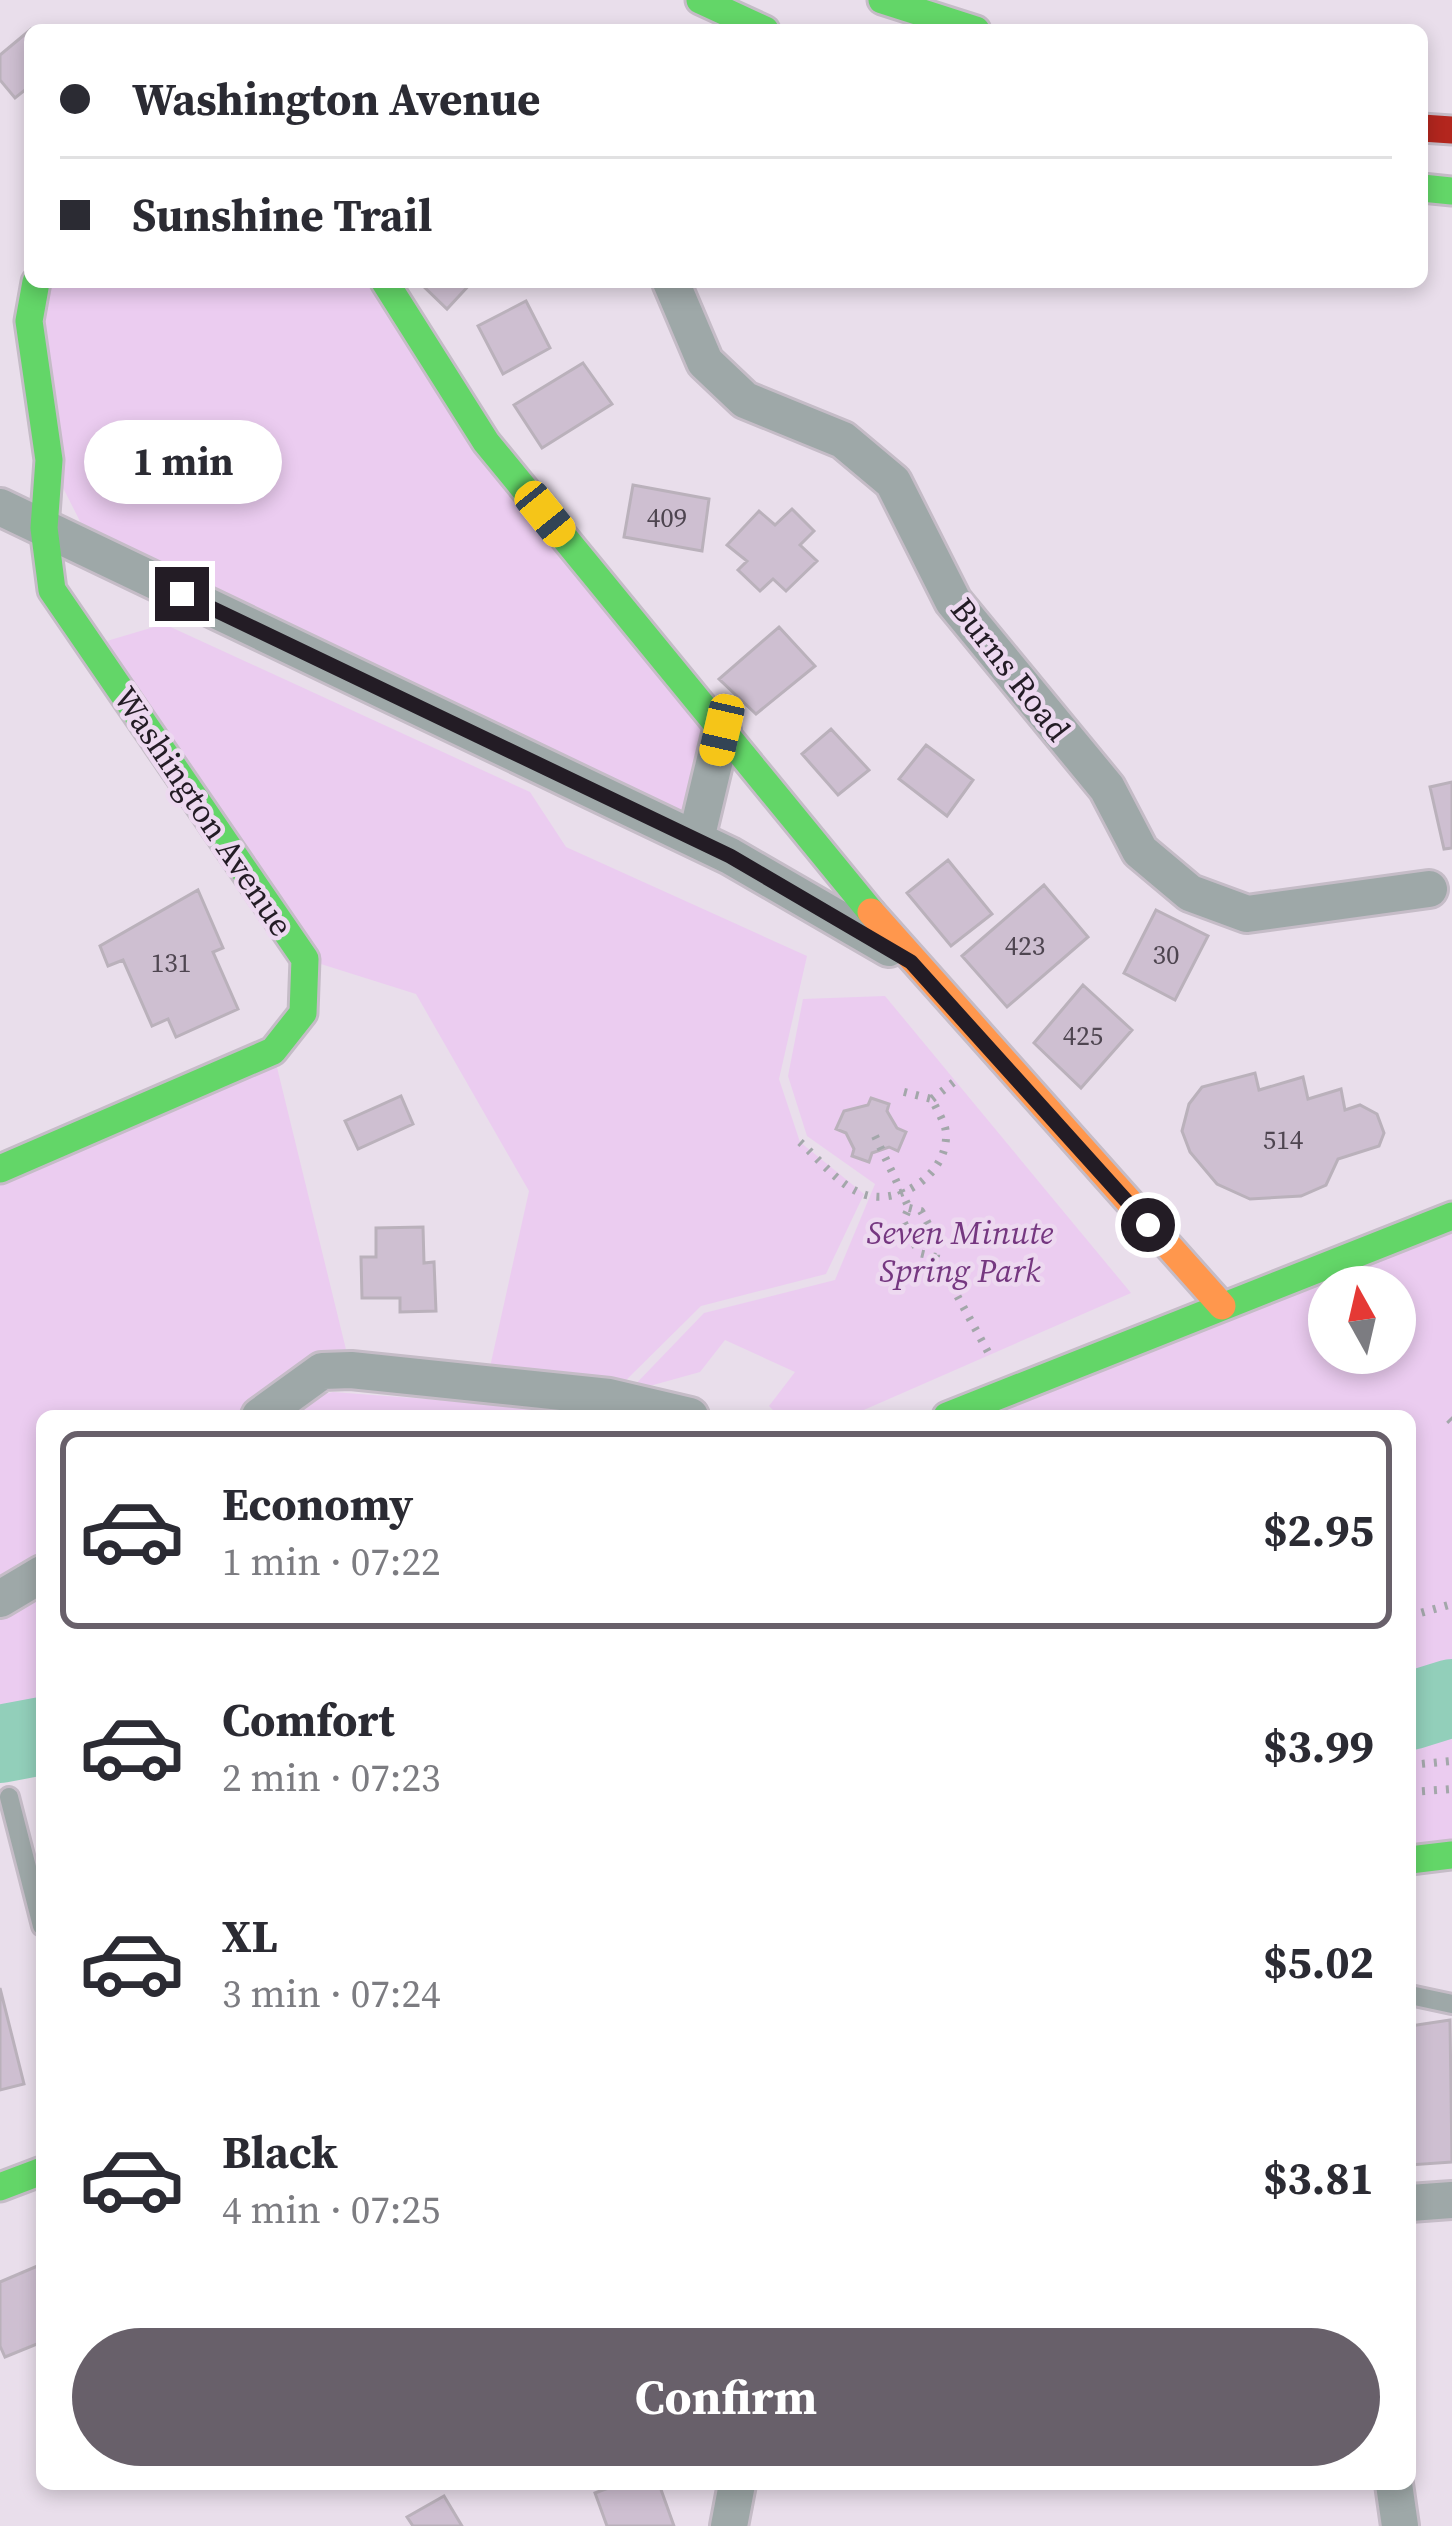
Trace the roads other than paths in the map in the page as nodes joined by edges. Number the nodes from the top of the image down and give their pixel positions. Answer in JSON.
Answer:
{"nodes":[{"id":1,"x":700,"y":0,"type":"edge"},
{"id":2,"x":882,"y":0,"type":"edge"},
{"id":3,"x":752,"y":24,"type":"edge"},
{"id":4,"x":957,"y":24,"type":"edge"},
{"id":5,"x":34,"y":288,"type":"edge"},
{"id":6,"x":389,"y":288,"type":"edge"},
{"id":7,"x":674,"y":288,"type":"edge"},
{"id":8,"x":0,"y":507,"type":"edge"},
{"id":9,"x":44,"y":528,"type":"junction"},
{"id":10,"x":722,"y":730,"type":"junction"},
{"id":11,"x":696,"y":839,"type":"junction"},
{"id":12,"x":1429,"y":889,"type":"dead end"},
{"id":13,"x":911,"y":962,"type":"junction"},
{"id":14,"x":0,"y":1169,"type":"edge"},
{"id":15,"x":1452,"y":1216,"type":"edge"},
{"id":16,"x":1222,"y":1306,"type":"junction"},
{"id":17,"x":268,"y":1410,"type":"edge"},
{"id":18,"x":664,"y":1410,"type":"edge"},
{"id":19,"x":962,"y":1410,"type":"edge"},
{"id":20,"x":36,"y":1578,"type":"edge"},
{"id":21,"x":0,"y":1599,"type":"edge"},
{"id":22,"x":9,"y":1797,"type":"dead end"},
{"id":23,"x":1452,"y":1855,"type":"edge"},
{"id":24,"x":1416,"y":1859,"type":"edge"},
{"id":25,"x":36,"y":1903,"type":"edge"},
{"id":26,"x":1416,"y":1997,"type":"edge"},
{"id":27,"x":1452,"y":2004,"type":"edge"},
{"id":28,"x":36,"y":2173,"type":"edge"},
{"id":29,"x":0,"y":2187,"type":"edge"},
{"id":30,"x":1452,"y":2200,"type":"edge"},
{"id":31,"x":1416,"y":2203,"type":"edge"},
{"id":32,"x":736,"y":2490,"type":"edge"},
{"id":33,"x":1395,"y":2490,"type":"edge"},
{"id":34,"x":729,"y":2526,"type":"edge"},
{"id":35,"x":1400,"y":2526,"type":"edge"}],
"edges":[{"from":1,"to":3,"type":"main road"},
{"from":2,"to":4,"type":"main road"},
{"from":5,"to":9,"type":"main road","name":"Washington Avenue"},
{"from":6,"to":10,"type":"main road"},
{"from":7,"to":12,"type":"street","name":"Burns Road"},
{"from":8,"to":9,"type":"street"},
{"from":9,"to":11,"type":"street"},
{"from":9,"to":14,"type":"main road","name":"Washington Avenue"},
{"from":10,"to":11,"type":"street"},
{"from":10,"to":13,"type":"main road"},
{"from":11,"to":13,"type":"street"},
{"from":13,"to":16,"type":"main road"},
{"from":15,"to":16,"type":"main road"},
{"from":16,"to":19,"type":"main road"},
{"from":17,"to":18,"type":"street"},
{"from":20,"to":21,"type":"street"},
{"from":22,"to":25,"type":"lane"},
{"from":23,"to":24,"type":"main road"},
{"from":26,"to":27,"type":"lane"},
{"from":28,"to":29,"type":"main road"},
{"from":30,"to":31,"type":"street"},
{"from":32,"to":34,"type":"street"},
{"from":33,"to":35,"type":"street"}]}
